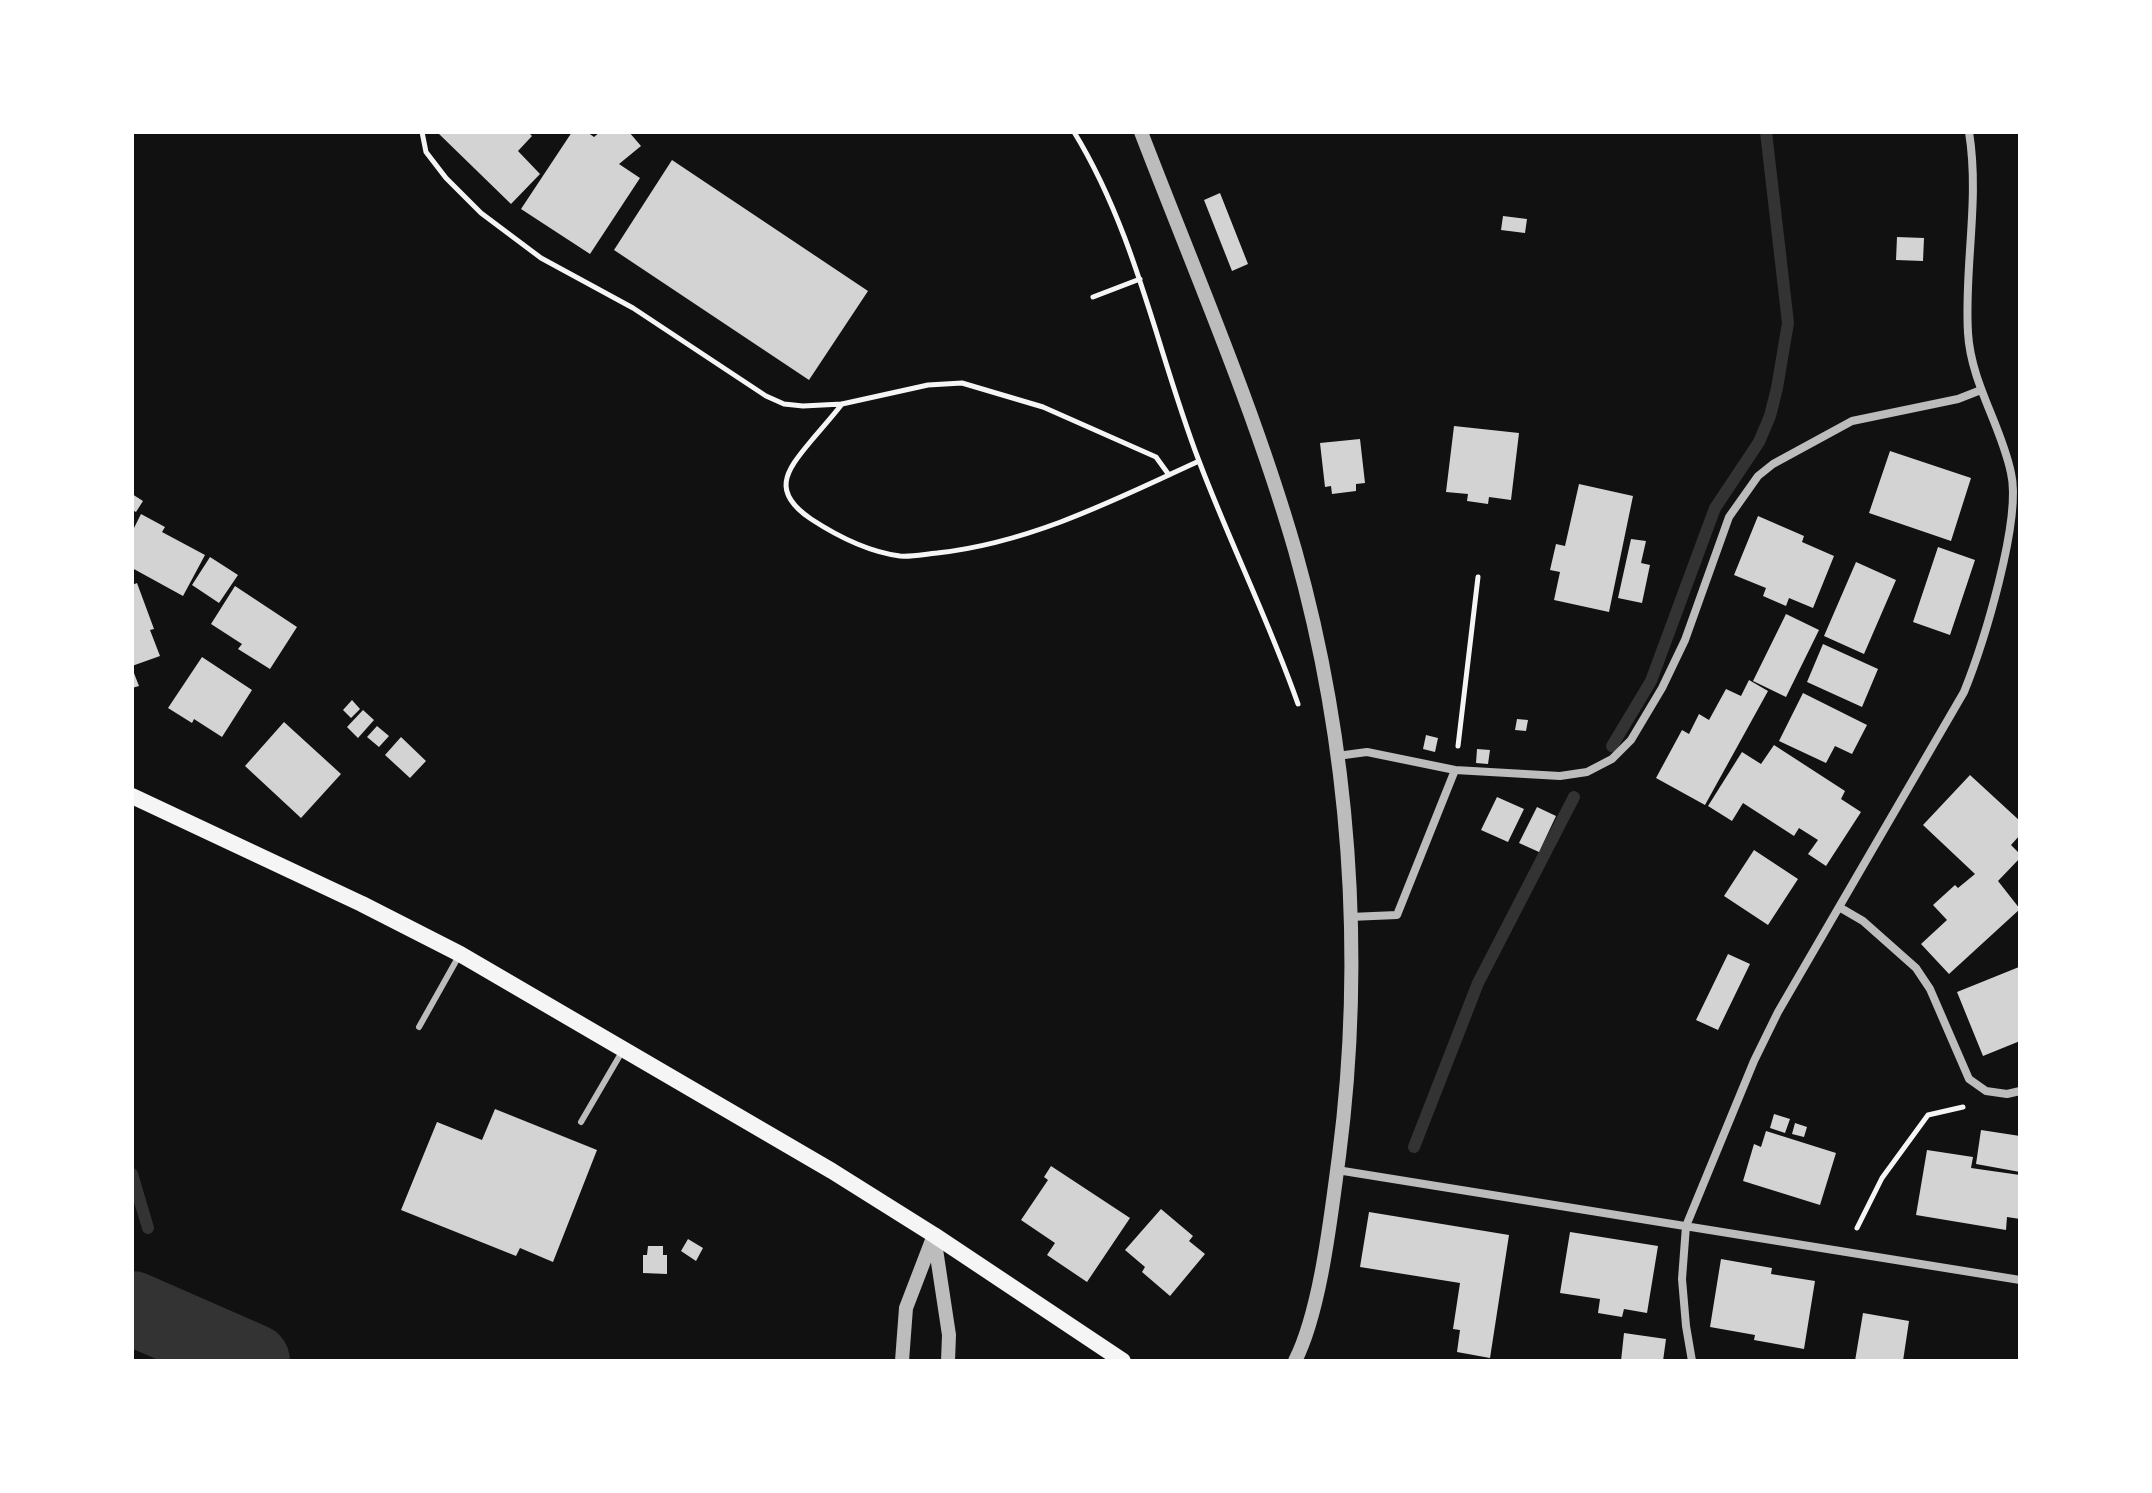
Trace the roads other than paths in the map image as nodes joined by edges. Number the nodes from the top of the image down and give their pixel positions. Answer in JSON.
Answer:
{"nodes":[{"id":1,"x":1141,"y":132,"type":"edge"},
{"id":2,"x":1969,"y":132,"type":"edge"},
{"id":3,"x":1981,"y":390,"type":"junction"},
{"id":4,"x":1337,"y":756,"type":"junction"},
{"id":5,"x":1455,"y":770,"type":"junction"},
{"id":6,"x":132,"y":796,"type":"edge"},
{"id":7,"x":1839,"y":907,"type":"junction"},
{"id":8,"x":1350,"y":917,"type":"junction"},
{"id":9,"x":460,"y":954,"type":"junction"},
{"id":10,"x":419,"y":1027,"type":"dead end"},
{"id":11,"x":623,"y":1050,"type":"junction"},
{"id":12,"x":2020,"y":1091,"type":"edge"},
{"id":13,"x":581,"y":1122,"type":"dead end"},
{"id":14,"x":1337,"y":1170,"type":"junction"},
{"id":15,"x":1686,"y":1226,"type":"junction"},
{"id":16,"x":934,"y":1235,"type":"junction"},
{"id":17,"x":2020,"y":1280,"type":"edge"},
{"id":18,"x":902,"y":1361,"type":"edge"},
{"id":19,"x":948,"y":1361,"type":"edge"},
{"id":20,"x":1123,"y":1361,"type":"edge"},
{"id":21,"x":1295,"y":1361,"type":"edge"},
{"id":22,"x":1692,"y":1361,"type":"edge"}],
"edges":[{"from":1,"to":4,"type":"street"},
{"from":2,"to":3,"type":"street"},
{"from":3,"to":5,"type":"street"},
{"from":3,"to":7,"type":"street"},
{"from":4,"to":5,"type":"street"},
{"from":4,"to":8,"type":"street"},
{"from":5,"to":8,"type":"street"},
{"from":6,"to":9,"type":"main road"},
{"from":7,"to":12,"type":"street"},
{"from":7,"to":15,"type":"street"},
{"from":8,"to":14,"type":"street"},
{"from":9,"to":10,"type":"lane"},
{"from":9,"to":11,"type":"main road"},
{"from":11,"to":13,"type":"lane"},
{"from":11,"to":16,"type":"main road"},
{"from":14,"to":15,"type":"street"},
{"from":14,"to":21,"type":"street"},
{"from":15,"to":17,"type":"street"},
{"from":15,"to":22,"type":"street"},
{"from":16,"to":18,"type":"street"},
{"from":16,"to":19,"type":"street"},
{"from":16,"to":20,"type":"main road"}]}
